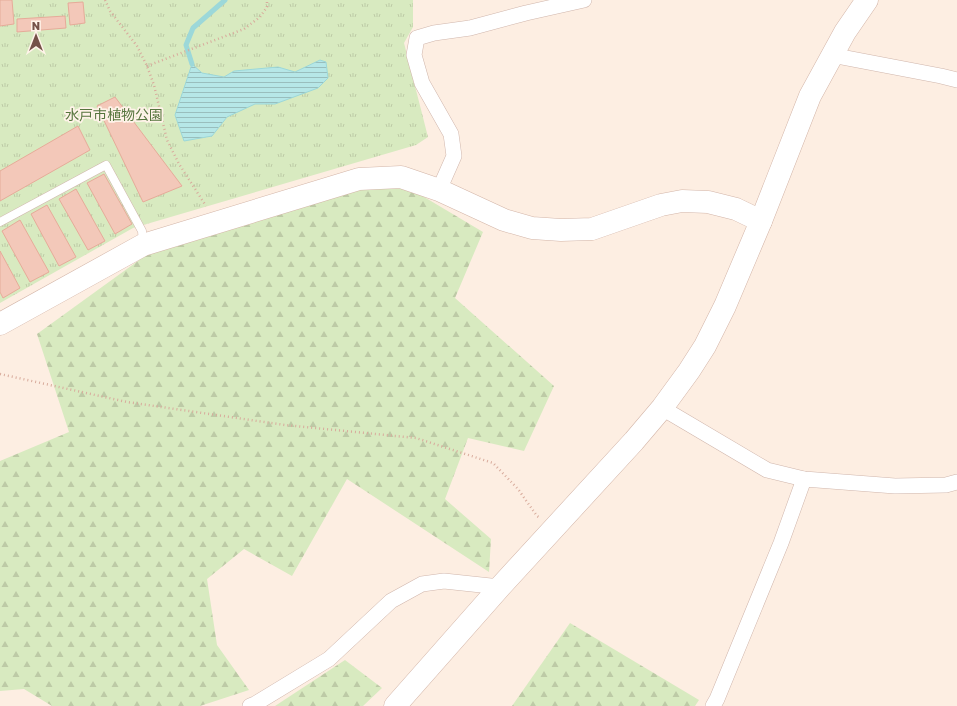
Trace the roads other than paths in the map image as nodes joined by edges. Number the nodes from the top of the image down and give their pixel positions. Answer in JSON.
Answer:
{"nodes":[{"id":1,"x":584,"y":0,"type":"edge"},
{"id":2,"x":860,"y":2,"type":"edge"},
{"id":3,"x":831,"y":55,"type":"junction"},
{"id":4,"x":957,"y":80,"type":"edge"},
{"id":5,"x":440,"y":190,"type":"junction"},
{"id":6,"x":761,"y":221,"type":"junction"},
{"id":7,"x":0,"y":222,"type":"edge"},
{"id":8,"x":143,"y":245,"type":"junction"},
{"id":9,"x":0,"y":324,"type":"edge"},
{"id":10,"x":662,"y":408,"type":"junction"},
{"id":11,"x":804,"y":479,"type":"junction"},
{"id":12,"x":957,"y":482,"type":"edge"},
{"id":13,"x":500,"y":587,"type":"junction"},
{"id":14,"x":250,"y":706,"type":"edge"},
{"id":15,"x":395,"y":706,"type":"edge"},
{"id":16,"x":712,"y":706,"type":"edge"}],
"edges":[{"from":1,"to":5,"type":"street"},
{"from":2,"to":3,"type":"street"},
{"from":3,"to":4,"type":"street"},
{"from":3,"to":6,"type":"street"},
{"from":5,"to":6,"type":"street"},
{"from":5,"to":8,"type":"street"},
{"from":6,"to":10,"type":"street"},
{"from":7,"to":8,"type":"lane"},
{"from":8,"to":9,"type":"street"},
{"from":10,"to":11,"type":"street"},
{"from":10,"to":13,"type":"street"},
{"from":11,"to":12,"type":"street"},
{"from":11,"to":16,"type":"street"},
{"from":13,"to":14,"type":"street"},
{"from":13,"to":15,"type":"street"}]}
